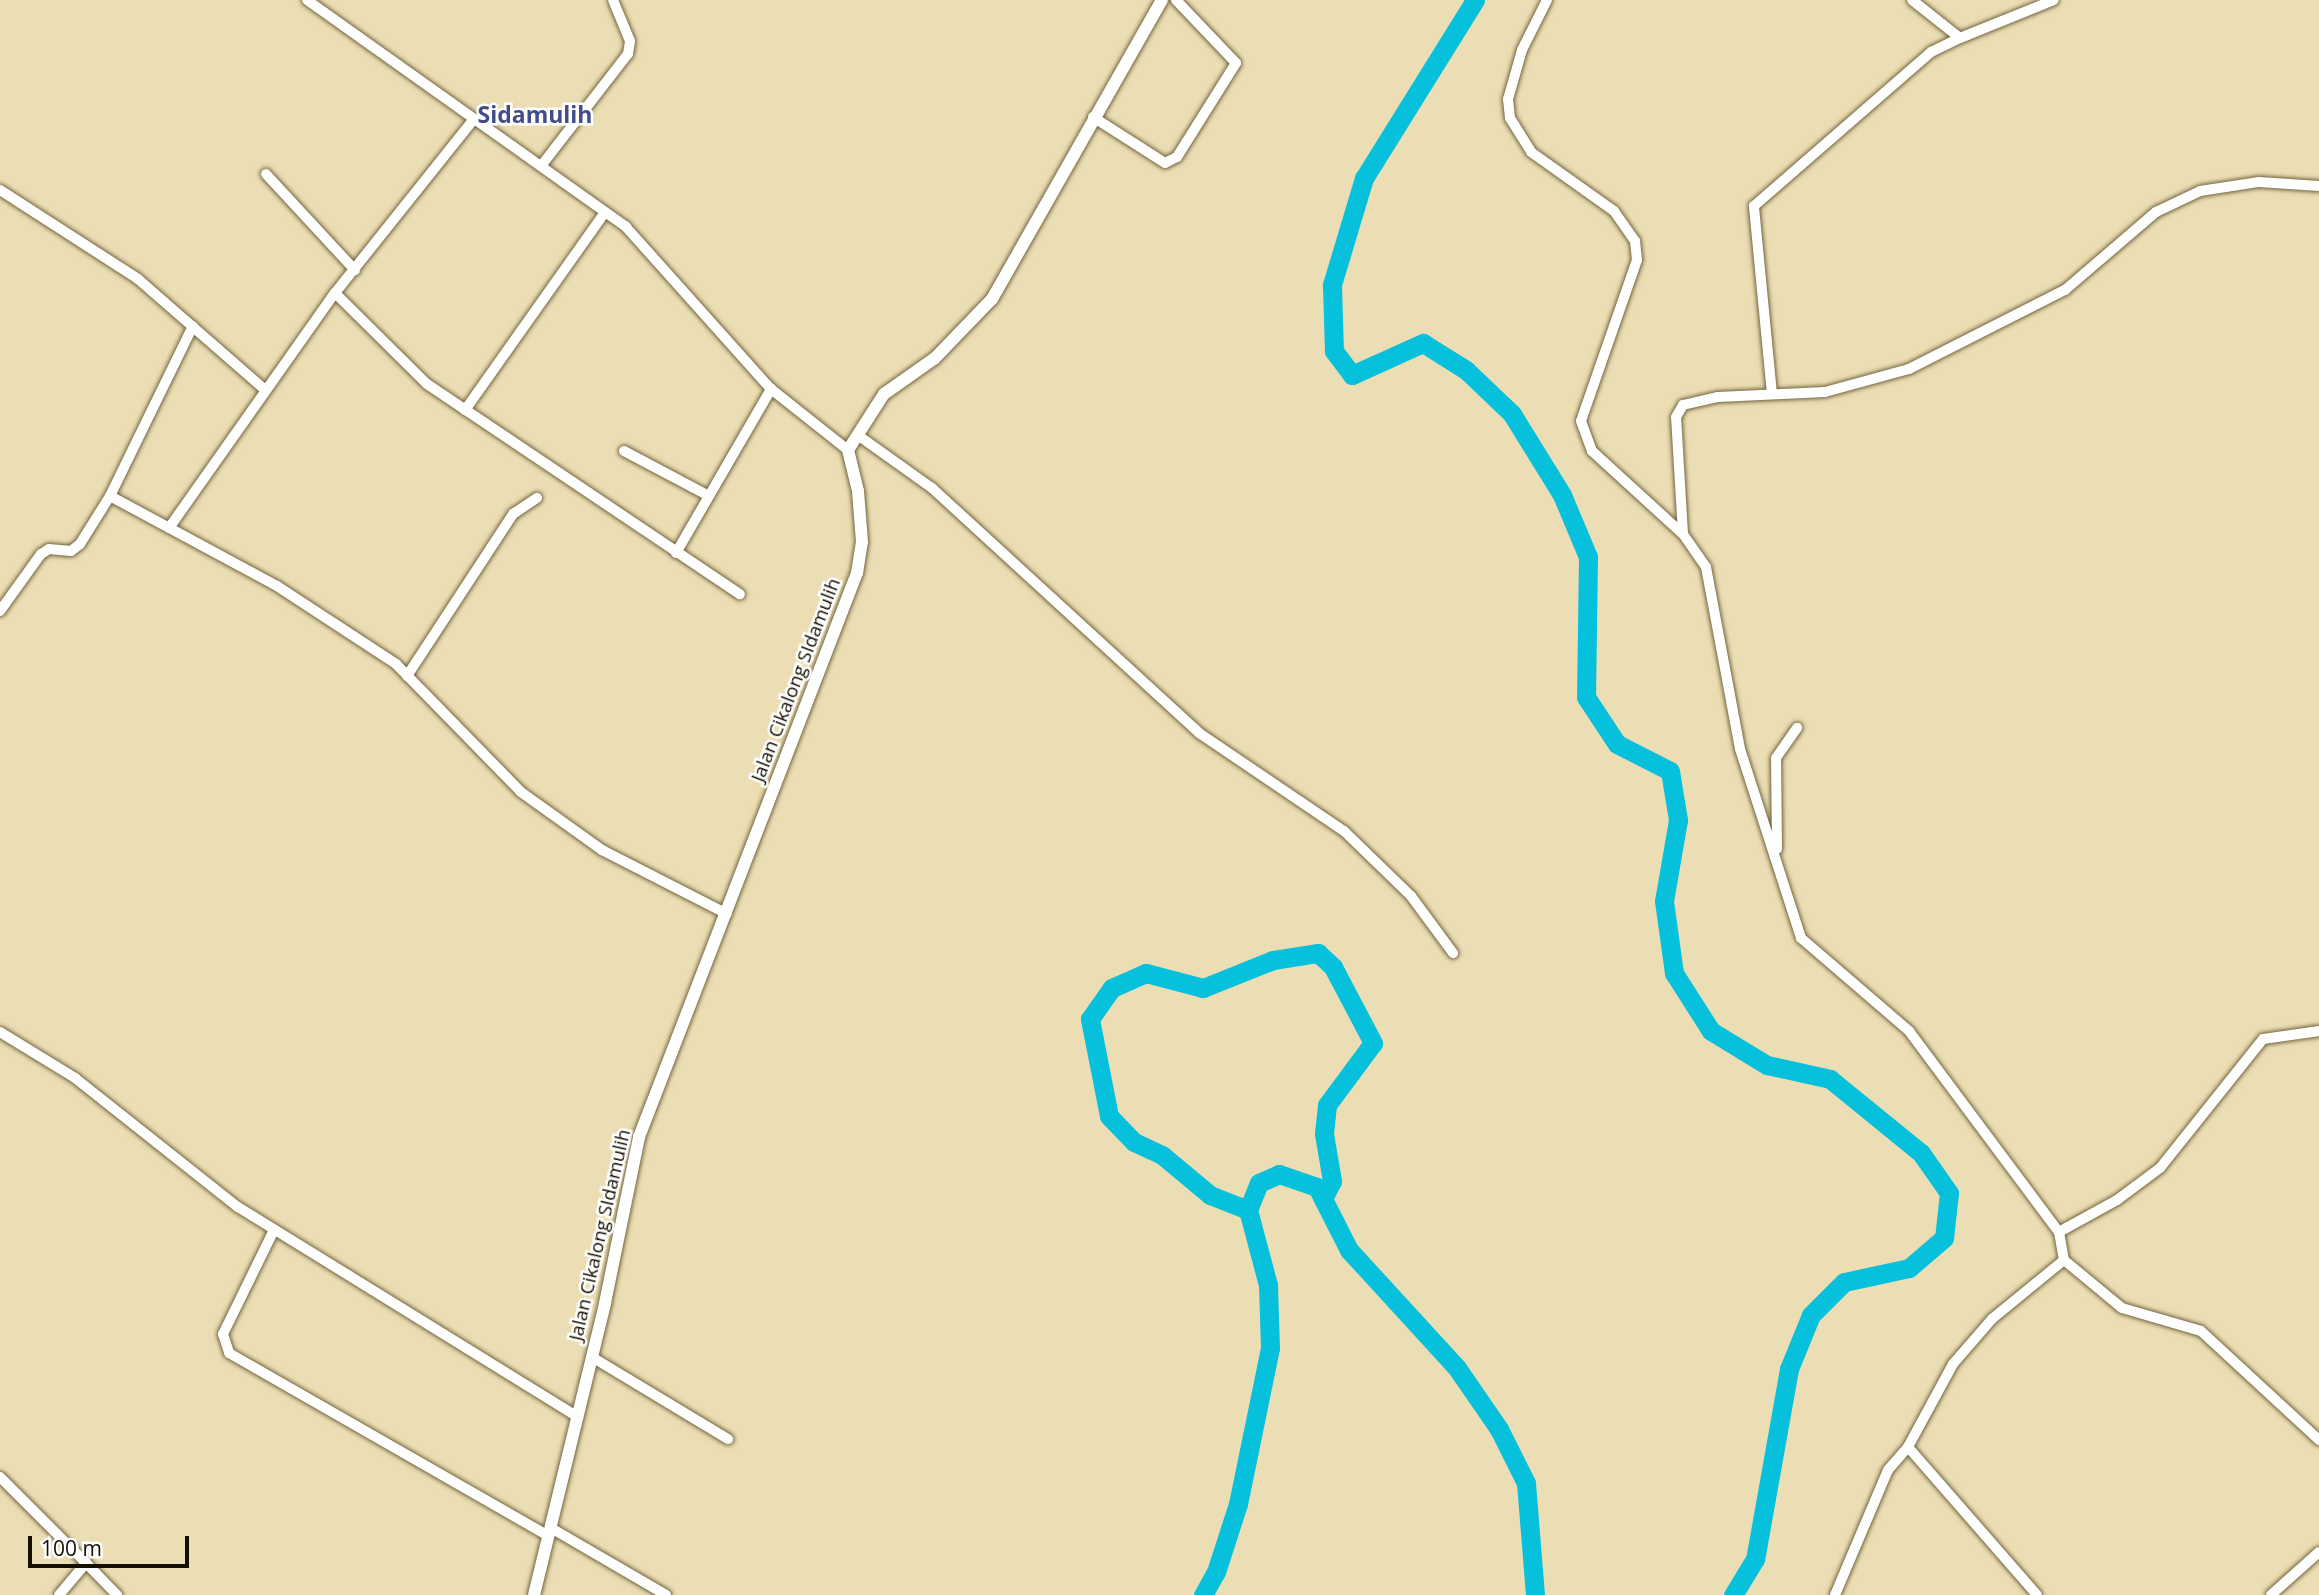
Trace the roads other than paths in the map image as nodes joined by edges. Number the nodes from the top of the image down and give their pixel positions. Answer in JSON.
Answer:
{"nodes":[{"id":1,"x":307,"y":0,"type":"edge"},
{"id":2,"x":613,"y":0,"type":"edge"},
{"id":3,"x":1162,"y":0,"type":"edge"},
{"id":4,"x":1176,"y":0,"type":"edge"},
{"id":5,"x":1547,"y":0,"type":"edge"},
{"id":6,"x":1912,"y":0,"type":"edge"},
{"id":7,"x":2054,"y":0,"type":"edge"},
{"id":8,"x":1960,"y":38,"type":"junction"},
{"id":9,"x":1093,"y":117,"type":"junction"},
{"id":10,"x":474,"y":119,"type":"junction"},
{"id":11,"x":541,"y":166,"type":"junction"},
{"id":12,"x":266,"y":174,"type":"dead end"},
{"id":13,"x":2319,"y":186,"type":"edge"},
{"id":14,"x":0,"y":190,"type":"edge"},
{"id":15,"x":605,"y":212,"type":"junction"},
{"id":16,"x":355,"y":270,"type":"junction"},
{"id":17,"x":335,"y":293,"type":"junction"},
{"id":18,"x":193,"y":326,"type":"junction"},
{"id":19,"x":264,"y":389,"type":"junction"},
{"id":20,"x":771,"y":389,"type":"junction"},
{"id":21,"x":1772,"y":394,"type":"junction"},
{"id":22,"x":465,"y":410,"type":"junction"},
{"id":23,"x":859,"y":436,"type":"junction"},
{"id":24,"x":848,"y":450,"type":"junction"},
{"id":25,"x":624,"y":451,"type":"dead end"},
{"id":26,"x":110,"y":496,"type":"junction"},
{"id":27,"x":709,"y":496,"type":"junction"},
{"id":28,"x":537,"y":498,"type":"dead end"},
{"id":29,"x":169,"y":528,"type":"junction"},
{"id":30,"x":1683,"y":534,"type":"junction"},
{"id":31,"x":676,"y":553,"type":"junction"},
{"id":32,"x":740,"y":594,"type":"dead end"},
{"id":33,"x":0,"y":611,"type":"edge"},
{"id":34,"x":407,"y":676,"type":"junction"},
{"id":35,"x":1797,"y":728,"type":"dead end"},
{"id":36,"x":1783,"y":884,"type":"junction"},
{"id":37,"x":727,"y":914,"type":"junction"},
{"id":38,"x":1453,"y":953,"type":"dead end"},
{"id":39,"x":0,"y":1031,"type":"edge"},
{"id":40,"x":2319,"y":1031,"type":"edge"},
{"id":41,"x":274,"y":1230,"type":"junction"},
{"id":42,"x":2059,"y":1233,"type":"junction"},
{"id":43,"x":2064,"y":1260,"type":"junction"},
{"id":44,"x":592,"y":1357,"type":"junction"},
{"id":45,"x":578,"y":1418,"type":"junction"},
{"id":46,"x":728,"y":1439,"type":"dead end"},
{"id":47,"x":2319,"y":1440,"type":"edge"},
{"id":48,"x":1908,"y":1447,"type":"junction"},
{"id":49,"x":0,"y":1477,"type":"edge"},
{"id":50,"x":550,"y":1532,"type":"junction"},
{"id":51,"x":2319,"y":1552,"type":"edge"},
{"id":52,"x":86,"y":1563,"type":"junction"},
{"id":53,"x":59,"y":1595,"type":"edge"},
{"id":54,"x":117,"y":1595,"type":"edge"},
{"id":55,"x":534,"y":1595,"type":"edge"},
{"id":56,"x":667,"y":1595,"type":"edge"},
{"id":57,"x":1835,"y":1595,"type":"edge"},
{"id":58,"x":2037,"y":1595,"type":"edge"},
{"id":59,"x":2271,"y":1595,"type":"edge"}],
"edges":[{"from":1,"to":10,"type":"street"},
{"from":2,"to":11,"type":"street"},
{"from":3,"to":9,"type":"street"},
{"from":4,"to":9,"type":"street"},
{"from":5,"to":30,"type":"street"},
{"from":6,"to":8,"type":"street"},
{"from":7,"to":8,"type":"street"},
{"from":8,"to":21,"type":"street"},
{"from":9,"to":23,"type":"street"},
{"from":10,"to":11,"type":"street"},
{"from":10,"to":16,"type":"street"},
{"from":11,"to":15,"type":"street"},
{"from":12,"to":16,"type":"street"},
{"from":13,"to":21,"type":"street"},
{"from":14,"to":18,"type":"street"},
{"from":15,"to":20,"type":"street"},
{"from":15,"to":22,"type":"street"},
{"from":16,"to":17,"type":"street"},
{"from":17,"to":19,"type":"street"},
{"from":17,"to":22,"type":"street"},
{"from":18,"to":19,"type":"street"},
{"from":18,"to":26,"type":"street"},
{"from":19,"to":29,"type":"street"},
{"from":20,"to":24,"type":"street"},
{"from":20,"to":27,"type":"street"},
{"from":21,"to":30,"type":"street"},
{"from":22,"to":31,"type":"street"},
{"from":23,"to":24,"type":"street"},
{"from":23,"to":38,"type":"street"},
{"from":24,"to":37,"type":"street","name":"Jalan Cikalong SIdamulih"},
{"from":25,"to":27,"type":"street"},
{"from":26,"to":29,"type":"street"},
{"from":26,"to":33,"type":"street"},
{"from":27,"to":31,"type":"street"},
{"from":28,"to":34,"type":"street"},
{"from":29,"to":34,"type":"street"},
{"from":30,"to":36,"type":"street"},
{"from":31,"to":32,"type":"street"},
{"from":34,"to":37,"type":"street"},
{"from":35,"to":36,"type":"street"},
{"from":36,"to":42,"type":"street"},
{"from":37,"to":44,"type":"street","name":"Jalan Cikalong SIdamulih"},
{"from":39,"to":41,"type":"street"},
{"from":40,"to":42,"type":"street"},
{"from":41,"to":45,"type":"street"},
{"from":41,"to":50,"type":"street"},
{"from":42,"to":43,"type":"street"},
{"from":43,"to":47,"type":"street"},
{"from":43,"to":48,"type":"street"},
{"from":44,"to":45,"type":"street","name":"Jalan Cikalong SIdamulih"},
{"from":44,"to":46,"type":"street"},
{"from":45,"to":50,"type":"street","name":"Jalan Cikalong SIdamulih"},
{"from":48,"to":57,"type":"street"},
{"from":48,"to":58,"type":"street"},
{"from":49,"to":52,"type":"street"},
{"from":50,"to":55,"type":"street","name":"Jalan Cikalong SIdamulih"},
{"from":50,"to":56,"type":"street"},
{"from":51,"to":59,"type":"street"},
{"from":52,"to":53,"type":"street"},
{"from":52,"to":54,"type":"street"}]}
